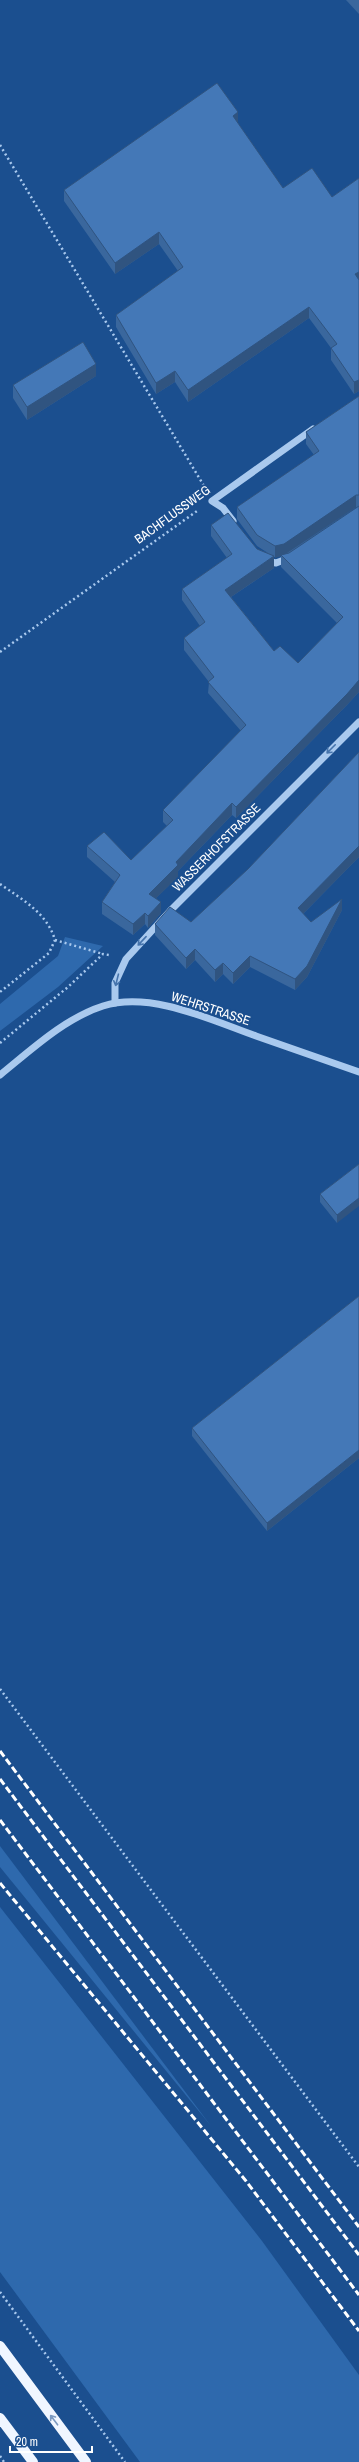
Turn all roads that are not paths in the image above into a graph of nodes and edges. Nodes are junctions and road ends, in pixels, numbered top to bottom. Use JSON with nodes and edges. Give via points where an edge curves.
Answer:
{"nodes":[{"id":1,"x":321,"y":424,"type":"edge"},
{"id":2,"x":237,"y":525,"type":"edge"},
{"id":3,"x":299,"y":552,"type":"edge"},
{"id":4,"x":259,"y":555,"type":"edge"},
{"id":5,"x":359,"y":722,"type":"edge"},
{"id":6,"x":116,"y":1004,"type":"junction"},
{"id":7,"x":1,"y":1072,"type":"edge"},
{"id":8,"x":359,"y":1072,"type":"edge"},
{"id":9,"x":0,"y":2346,"type":"edge"},
{"id":10,"x":0,"y":2418,"type":"edge"},
{"id":11,"x":33,"y":2462,"type":"edge"},
{"id":12,"x":86,"y":2462,"type":"edge"}],
"edges":[{"from":1,"to":2,"type":"street","name":"BACHFLUSSWEG","via":[[212,501],[223,508]]},
{"from":3,"to":4,"type":"street","via":[[276,563],[268,562]]},
{"from":5,"to":6,"type":"street","name":"WASSERHOFSTRASSE","one_way":true,"via":[[170,911],[126,959],[115,983]]},
{"from":6,"to":7,"type":"street","name":"WEHRSTRASSE","via":[[92,1010],[71,1020]]},
{"from":6,"to":8,"type":"street","name":"WEHRSTRASSE","via":[[153,1003],[188,1011]]},
{"from":12,"to":9,"type":"main road","one_way":true},
{"from":10,"to":11,"type":"main road"}]}
